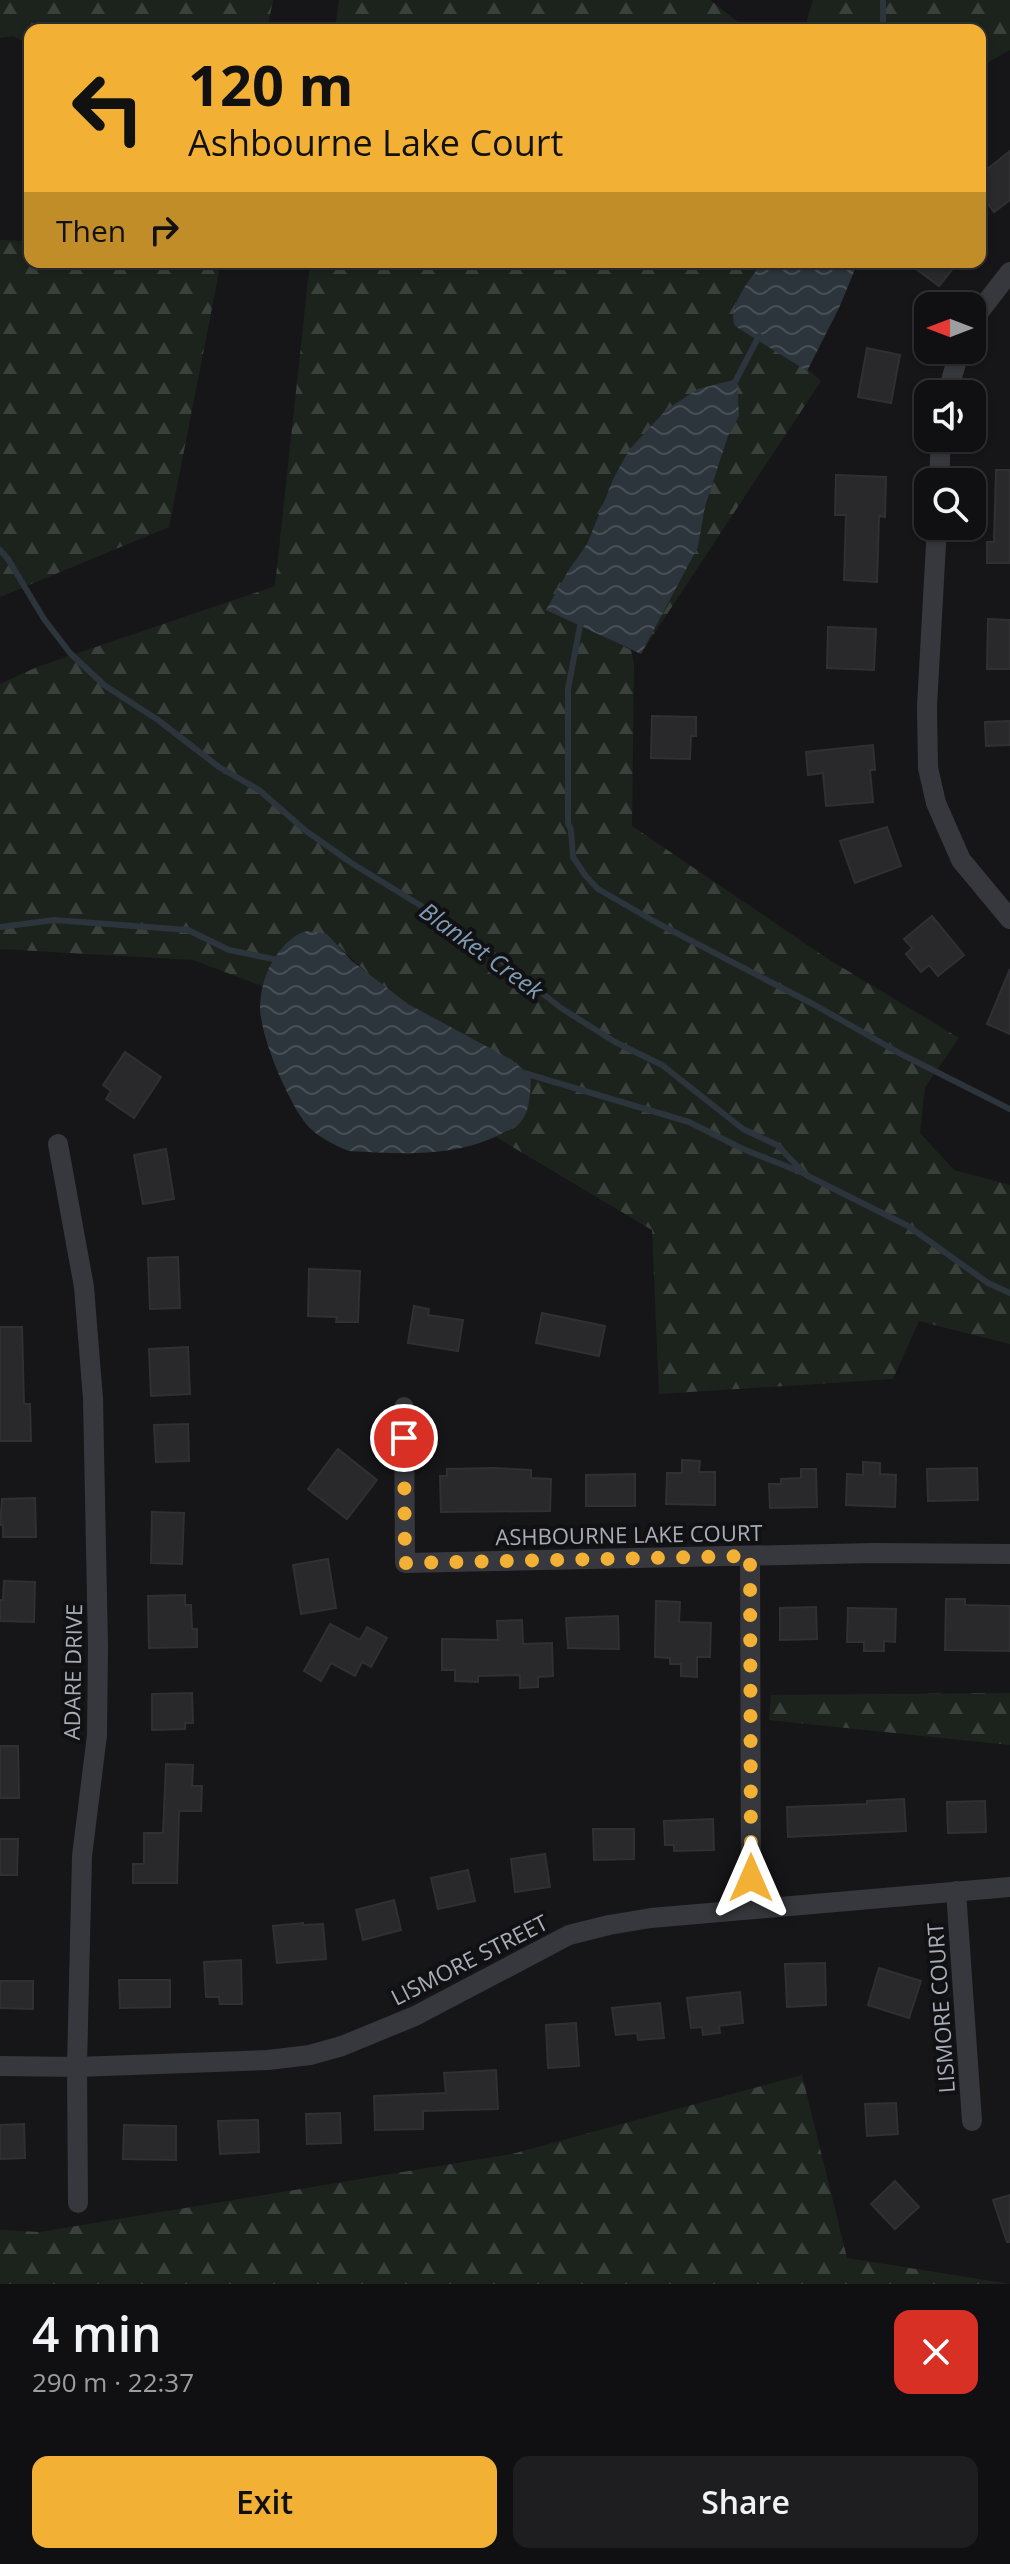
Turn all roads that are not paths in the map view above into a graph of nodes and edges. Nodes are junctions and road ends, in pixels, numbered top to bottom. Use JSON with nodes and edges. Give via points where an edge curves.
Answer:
{"nodes":[{"id":1,"x":1010,"y":272,"type":"edge"},
{"id":2,"x":986,"y":303,"type":"edge"},
{"id":3,"x":936,"y":540,"type":"edge"},
{"id":4,"x":1010,"y":919,"type":"edge"},
{"id":5,"x":58,"y":1144,"type":"dead end"},
{"id":6,"x":404,"y":1407,"type":"dead end"},
{"id":7,"x":1010,"y":1554,"type":"edge"},
{"id":8,"x":750,"y":1556,"type":"junction"},
{"id":9,"x":1010,"y":1887,"type":"edge"},
{"id":10,"x":956,"y":1891,"type":"junction"},
{"id":11,"x":751,"y":1909,"type":"junction"},
{"id":12,"x":0,"y":2066,"type":"edge"},
{"id":13,"x":77,"y":2067,"type":"junction"},
{"id":14,"x":972,"y":2121,"type":"dead end"},
{"id":15,"x":78,"y":2203,"type":"dead end"}],
"edges":[{"from":1,"to":2,"type":"street"},
{"from":3,"to":4,"type":"street","via":[[928,768],[936,803],[961,860]]},
{"from":5,"to":13,"type":"street","name":"ADARE DRIVE","via":[[84,1287],[94,1445],[97,1735],[82,1856]]},
{"from":6,"to":8,"type":"street","name":"ASHBOURNE LAKE COURT","via":[[405,1563]]},
{"from":7,"to":8,"type":"street","name":"ASHBOURNE LAKE COURT"},
{"from":8,"to":11,"type":"street"},
{"from":9,"to":10,"type":"street","name":"LISMORE STREET"},
{"from":10,"to":11,"type":"street","name":"LISMORE STREET"},
{"from":10,"to":14,"type":"street","name":"LISMORE COURT"},
{"from":11,"to":13,"type":"street","name":"LISMORE STREET","via":[[651,1918],[569,1935],[415,2016],[310,2055]]},
{"from":12,"to":13,"type":"street","name":"LISMORE STREET"},
{"from":13,"to":15,"type":"street","name":"ADARE DRIVE"}]}
